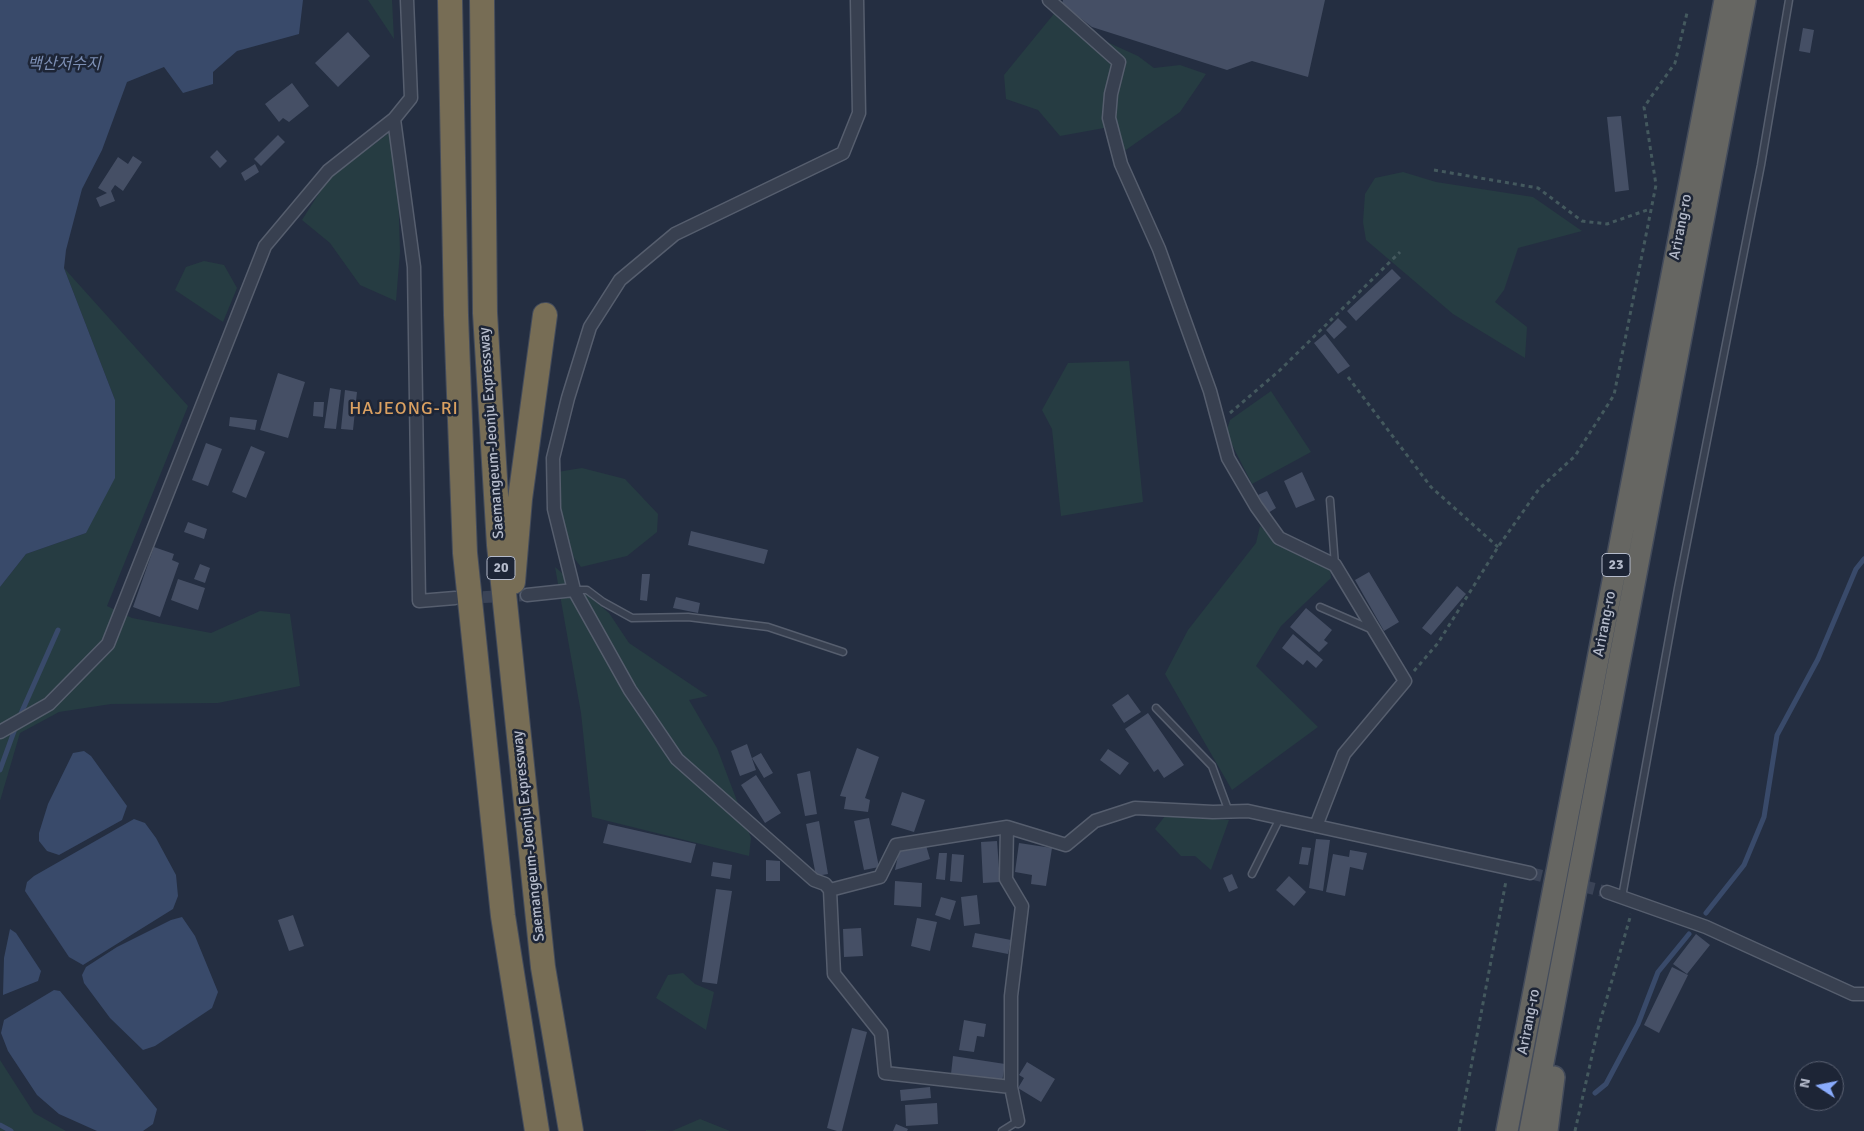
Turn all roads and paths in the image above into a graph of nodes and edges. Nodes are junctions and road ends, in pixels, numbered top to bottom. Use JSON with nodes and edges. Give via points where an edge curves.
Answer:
{"nodes":[{"id":1,"x":407,"y":0,"type":"edge"},
{"id":2,"x":450,"y":0,"type":"edge"},
{"id":3,"x":482,"y":0,"type":"edge"},
{"id":4,"x":857,"y":0,"type":"edge"},
{"id":5,"x":1725,"y":0,"type":"edge"},
{"id":6,"x":1745,"y":0,"type":"edge"},
{"id":7,"x":1789,"y":0,"type":"edge"},
{"id":8,"x":1052,"y":1,"type":"edge"},
{"id":9,"x":1687,"y":12,"type":"dead end"},
{"id":10,"x":394,"y":119,"type":"junction"},
{"id":11,"x":1434,"y":170,"type":"dead end"},
{"id":12,"x":1651,"y":208,"type":"junction"},
{"id":13,"x":1400,"y":252,"type":"dead end"},
{"id":14,"x":545,"y":315,"type":"dead end"},
{"id":15,"x":1348,"y":377,"type":"dead end"},
{"id":16,"x":1218,"y":423,"type":"junction"},
{"id":17,"x":1330,"y":500,"type":"dead end"},
{"id":18,"x":1498,"y":547,"type":"junction"},
{"id":19,"x":1335,"y":565,"type":"junction"},
{"id":20,"x":574,"y":590,"type":"junction"},
{"id":21,"x":527,"y":595,"type":"tunnel mouth"},
{"id":22,"x":455,"y":598,"type":"tunnel mouth"},
{"id":23,"x":1320,"y":607,"type":"dead end"},
{"id":24,"x":1374,"y":630,"type":"junction"},
{"id":25,"x":509,"y":642,"type":"junction"},
{"id":26,"x":843,"y":652,"type":"dead end"},
{"id":27,"x":1406,"y":681,"type":"junction"},
{"id":28,"x":1156,"y":708,"type":"dead end"},
{"id":29,"x":5,"y":729,"type":"edge"},
{"id":30,"x":1230,"y":812,"type":"junction"},
{"id":31,"x":1280,"y":818,"type":"junction"},
{"id":32,"x":1316,"y":826,"type":"junction"},
{"id":33,"x":1006,"y":827,"type":"junction"},
{"id":34,"x":1508,"y":868,"type":"junction"},
{"id":35,"x":1252,"y":874,"type":"dead end"},
{"id":36,"x":1530,"y":874,"type":"tunnel mouth"},
{"id":37,"x":830,"y":890,"type":"junction"},
{"id":38,"x":1607,"y":892,"type":"tunnel mouth"},
{"id":39,"x":1622,"y":897,"type":"junction"},
{"id":40,"x":1634,"y":902,"type":"junction"},
{"id":41,"x":1864,"y":994,"type":"edge"},
{"id":42,"x":1545,"y":1054,"type":"junction"},
{"id":43,"x":1010,"y":1087,"type":"junction"},
{"id":44,"x":1018,"y":1121,"type":"joint"},
{"id":45,"x":537,"y":1131,"type":"edge"},
{"id":46,"x":571,"y":1131,"type":"edge"},
{"id":47,"x":1002,"y":1131,"type":"edge"},
{"id":48,"x":1459,"y":1131,"type":"edge"},
{"id":49,"x":1507,"y":1131,"type":"edge"},
{"id":50,"x":1530,"y":1131,"type":"edge"},
{"id":51,"x":1547,"y":1131,"type":"edge"},
{"id":52,"x":1575,"y":1131,"type":"edge"}],
"edges":[{"from":1,"to":10,"type":"street","via":[[411,98]]},
{"from":2,"to":45,"type":"highway","name":"Saemangeum-Jeonju Expressway","number":"20","via":[[456,315],[465,553],[503,916]]},
{"from":3,"to":25,"type":"highway","name":"Saemangeum-Jeonju Expressway","number":"20","via":[[484,313],[499,545]]},
{"from":4,"to":20,"type":"street","via":[[860,113],[843,153],[675,234],[620,280],[590,327],[553,458],[554,509]]},
{"from":5,"to":49,"type":"highway","name":"Arirang-ro","number":"23"},
{"from":6,"to":42,"type":"highway","name":"Arirang-ro","number":"23"},
{"from":7,"to":39,"type":"lane","via":[[1761,165],[1678,588]]},
{"from":8,"to":16,"type":"street","via":[[1119,62],[1109,118],[1121,164],[1159,249],[1210,391]]},
{"from":9,"to":12,"type":"path","via":[[1675,63],[1644,107],[1656,185]]},
{"from":10,"to":22,"type":"street","via":[[414,267],[419,601]]},
{"from":10,"to":29,"type":"street","via":[[328,171],[265,246],[108,644],[50,704]]},
{"from":11,"to":12,"type":"path","via":[[1538,188],[1582,221],[1607,224]]},
{"from":12,"to":18,"type":"path","via":[[1614,395],[1575,456],[1539,489]]},
{"from":13,"to":16,"type":"path","via":[[1279,370]]},
{"from":14,"to":25,"type":"highway","via":[[520,499]]},
{"from":15,"to":18,"type":"path","via":[[1431,487]]},
{"from":16,"to":19,"type":"street","via":[[1228,458],[1279,538]]},
{"from":17,"to":19,"type":"lane"},
{"from":18,"to":27,"type":"path","via":[[1438,643]]},
{"from":19,"to":24,"type":"street"},
{"from":20,"to":21,"type":"street"},
{"from":20,"to":26,"type":"lane","via":[[587,590],[632,618],[688,617],[768,627]]},
{"from":20,"to":37,"type":"street","via":[[630,690],[677,759],[814,880]]},
{"from":23,"to":24,"type":"lane"},
{"from":24,"to":27,"type":"street"},
{"from":25,"to":46,"type":"highway","name":"Saemangeum-Jeonju Expressway","number":"20","via":[[542,967]]},
{"from":27,"to":32,"type":"street","via":[[1344,754]]},
{"from":28,"to":30,"type":"lane","via":[[1212,766]]},
{"from":30,"to":31,"type":"street","via":[[1248,811]]},
{"from":30,"to":33,"type":"street","via":[[1135,808],[1095,821],[1066,845]]},
{"from":31,"to":32,"type":"street"},
{"from":31,"to":35,"type":"lane"},
{"from":32,"to":34,"type":"street"},
{"from":33,"to":37,"type":"street","via":[[896,845],[880,877]]},
{"from":33,"to":43,"type":"street","via":[[1006,879],[1022,906],[1010,996]]},
{"from":34,"to":36,"type":"street"},
{"from":34,"to":48,"type":"path"},
{"from":37,"to":43,"type":"street","via":[[834,974],[880,1033],[885,1073]]},
{"from":38,"to":39,"type":"street"},
{"from":39,"to":40,"type":"street"},
{"from":40,"to":41,"type":"street","via":[[1706,927],[1853,994]]},
{"from":40,"to":52,"type":"path","via":[[1598,1029]]},
{"from":42,"to":50,"type":"highway","name":"Arirang-ro","number":"23"},
{"from":42,"to":51,"type":"highway","via":[[1554,1075]]},
{"from":43,"to":44,"type":"street"},
{"from":44,"to":47,"type":"lane"}]}
